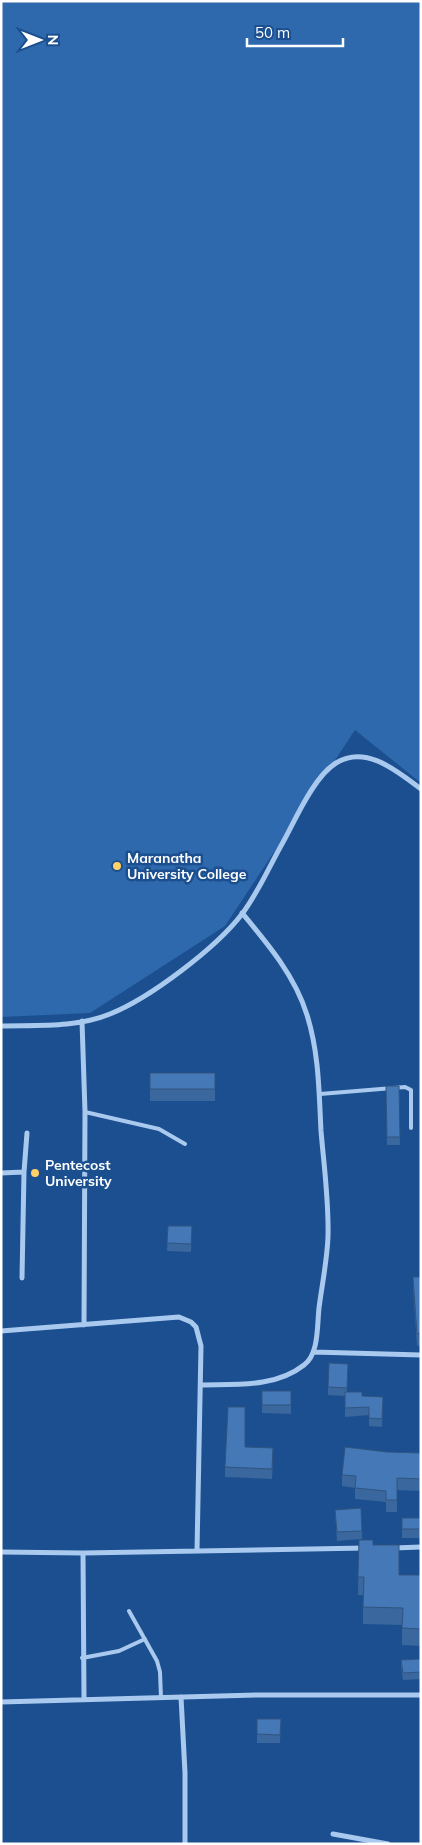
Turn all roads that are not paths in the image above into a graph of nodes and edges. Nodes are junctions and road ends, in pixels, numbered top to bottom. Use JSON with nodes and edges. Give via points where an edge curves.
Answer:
{"nodes":[{"id":1,"x":421,"y":789,"type":"edge"},
{"id":2,"x":242,"y":913,"type":"junction"},
{"id":3,"x":82,"y":1021,"type":"junction"},
{"id":4,"x":1,"y":1026,"type":"edge"},
{"id":5,"x":320,"y":1094,"type":"junction"},
{"id":6,"x":85,"y":1112,"type":"junction"},
{"id":7,"x":411,"y":1128,"type":"dead end"},
{"id":8,"x":27,"y":1133,"type":"dead end"},
{"id":9,"x":185,"y":1144,"type":"dead end"},
{"id":10,"x":24,"y":1172,"type":"junction"},
{"id":11,"x":1,"y":1173,"type":"edge"},
{"id":12,"x":22,"y":1278,"type":"dead end"},
{"id":13,"x":84,"y":1325,"type":"junction"},
{"id":14,"x":1,"y":1330,"type":"edge"},
{"id":15,"x":313,"y":1352,"type":"junction"},
{"id":16,"x":421,"y":1355,"type":"edge"},
{"id":17,"x":201,"y":1384,"type":"junction"},
{"id":18,"x":421,"y":1547,"type":"edge"},
{"id":19,"x":371,"y":1548,"type":"edge"},
{"id":20,"x":391,"y":1548,"type":"edge"},
{"id":21,"x":197,"y":1551,"type":"junction"},
{"id":22,"x":1,"y":1552,"type":"edge"},
{"id":23,"x":82,"y":1553,"type":"junction"},
{"id":24,"x":129,"y":1611,"type":"dead end"},
{"id":25,"x":145,"y":1639,"type":"junction"},
{"id":26,"x":82,"y":1658,"type":"junction"},
{"id":27,"x":421,"y":1695,"type":"edge"},
{"id":28,"x":181,"y":1697,"type":"junction"},
{"id":29,"x":84,"y":1698,"type":"junction"},
{"id":30,"x":161,"y":1698,"type":"junction"},
{"id":31,"x":1,"y":1702,"type":"edge"},
{"id":32,"x":333,"y":1834,"type":"dead end"},
{"id":33,"x":185,"y":1844,"type":"edge"},
{"id":34,"x":388,"y":1844,"type":"edge"}],
"edges":[{"from":1,"to":2,"type":"street","via":[[392,767],[376,760],[351,757],[337,762],[312,791]]},
{"from":2,"to":3,"type":"street","via":[[217,942],[176,974],[136,1001],[110,1014]]},
{"from":2,"to":5,"type":"street","via":[[281,964],[307,1015]]},
{"from":3,"to":4,"type":"street","via":[[64,1025]]},
{"from":3,"to":6,"type":"street"},
{"from":5,"to":7,"type":"lane","via":[[405,1087],[411,1090],[413,1098]]},
{"from":5,"to":15,"type":"street","via":[[328,1236]]},
{"from":6,"to":9,"type":"lane","via":[[159,1129]]},
{"from":6,"to":13,"type":"street"},
{"from":8,"to":10,"type":"street"},
{"from":10,"to":11,"type":"street"},
{"from":10,"to":12,"type":"street"},
{"from":13,"to":14,"type":"street"},
{"from":13,"to":17,"type":"street","via":[[180,1317],[191,1322],[199,1335]]},
{"from":15,"to":16,"type":"street"},
{"from":15,"to":17,"type":"street","via":[[304,1365],[280,1378],[262,1383]]},
{"from":17,"to":21,"type":"street"},
{"from":18,"to":20,"type":"street"},
{"from":19,"to":21,"type":"street"},
{"from":21,"to":23,"type":"street"},
{"from":22,"to":23,"type":"street"},
{"from":23,"to":26,"type":"street"},
{"from":24,"to":25,"type":"lane"},
{"from":25,"to":26,"type":"lane","via":[[119,1651]]},
{"from":25,"to":30,"type":"lane","via":[[158,1666]]},
{"from":26,"to":29,"type":"street"},
{"from":27,"to":28,"type":"street"},
{"from":28,"to":30,"type":"street"},
{"from":28,"to":33,"type":"street"},
{"from":29,"to":30,"type":"street"},
{"from":29,"to":31,"type":"street"},
{"from":32,"to":34,"type":"street"}]}
